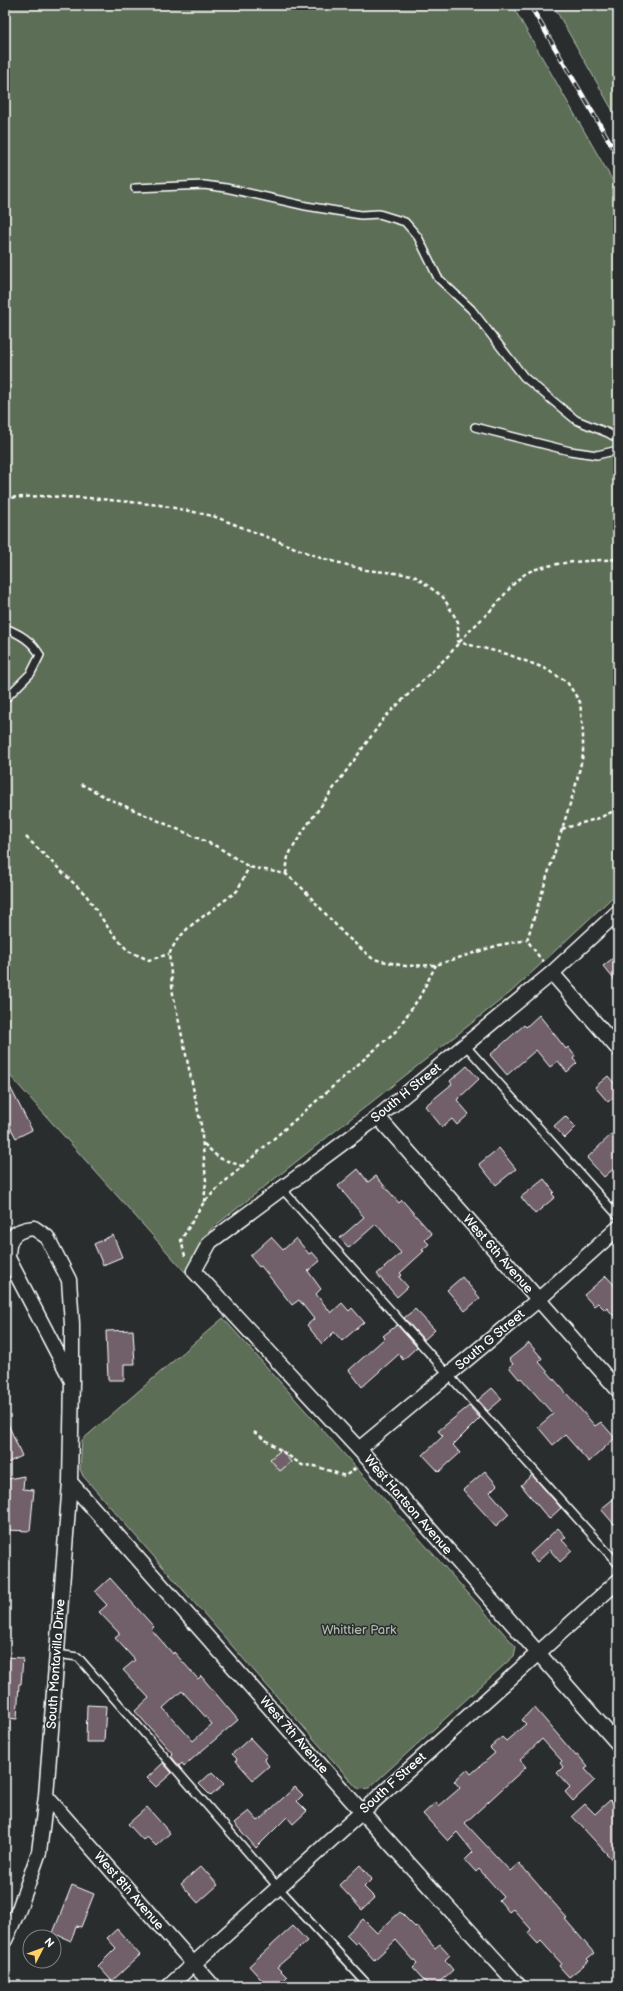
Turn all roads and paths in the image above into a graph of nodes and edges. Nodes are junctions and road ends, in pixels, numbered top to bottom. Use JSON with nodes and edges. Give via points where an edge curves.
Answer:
{"nodes":[{"id":1,"x":135,"y":188,"type":"dead end"},
{"id":2,"x":475,"y":427,"type":"dead end"},
{"id":3,"x":618,"y":439,"type":"edge"},
{"id":4,"x":618,"y":450,"type":"edge"},
{"id":5,"x":5,"y":498,"type":"edge"},
{"id":6,"x":618,"y":559,"type":"edge"},
{"id":7,"x":5,"y":628,"type":"edge"},
{"id":8,"x":458,"y":642,"type":"junction"},
{"id":9,"x":5,"y":699,"type":"edge"},
{"id":10,"x":81,"y":784,"type":"dead end"},
{"id":11,"x":618,"y":809,"type":"edge"},
{"id":12,"x":562,"y":829,"type":"junction"},
{"id":13,"x":26,"y":837,"type":"dead end"},
{"id":14,"x":249,"y":867,"type":"junction"},
{"id":15,"x":286,"y":874,"type":"junction"},
{"id":16,"x":618,"y":912,"type":"edge"},
{"id":17,"x":527,"y":940,"type":"junction"},
{"id":18,"x":169,"y":954,"type":"junction"},
{"id":19,"x":436,"y":965,"type":"junction"},
{"id":20,"x":552,"y":973,"type":"junction"},
{"id":21,"x":465,"y":1045,"type":"junction"},
{"id":22,"x":618,"y":1049,"type":"edge"},
{"id":23,"x":378,"y":1117,"type":"junction"},
{"id":24,"x":204,"y":1144,"type":"junction"},
{"id":25,"x":242,"y":1166,"type":"junction"},
{"id":26,"x":282,"y":1189,"type":"junction"},
{"id":27,"x":204,"y":1202,"type":"junction"},
{"id":28,"x":618,"y":1216,"type":"edge"},
{"id":29,"x":618,"y":1228,"type":"edge"},
{"id":30,"x":194,"y":1271,"type":"junction"},
{"id":31,"x":538,"y":1300,"type":"junction"},
{"id":32,"x":449,"y":1374,"type":"junction"},
{"id":33,"x":72,"y":1381,"type":"junction"},
{"id":34,"x":618,"y":1390,"type":"edge"},
{"id":35,"x":254,"y":1432,"type":"dead end"},
{"id":36,"x":363,"y":1454,"type":"junction"},
{"id":37,"x":70,"y":1482,"type":"junction"},
{"id":38,"x":618,"y":1564,"type":"edge"},
{"id":39,"x":618,"y":1582,"type":"edge"},
{"id":40,"x":537,"y":1653,"type":"junction"},
{"id":41,"x":57,"y":1654,"type":"junction"},
{"id":42,"x":618,"y":1744,"type":"edge"},
{"id":43,"x":46,"y":1796,"type":"junction"},
{"id":44,"x":362,"y":1812,"type":"junction"},
{"id":45,"x":277,"y":1886,"type":"junction"},
{"id":46,"x":5,"y":1940,"type":"edge"},
{"id":47,"x":193,"y":1964,"type":"junction"},
{"id":48,"x":169,"y":1986,"type":"edge"},
{"id":49,"x":212,"y":1986,"type":"edge"},
{"id":50,"x":369,"y":1986,"type":"edge"},
{"id":51,"x":519,"y":1986,"type":"edge"}],
"edges":[{"from":1,"to":3,"type":"lane","via":[[211,186],[306,206],[361,215],[379,214],[405,222],[418,237],[438,278],[471,309],[524,377],[576,420]]},
{"from":2,"to":4,"type":"lane","via":[[570,451],[597,455]]},
{"from":5,"to":8,"type":"path","via":[[89,498],[160,505],[213,516],[322,558],[366,570],[413,575],[443,597],[458,622]]},
{"from":6,"to":8,"type":"path","via":[[535,569],[521,577]]},
{"from":7,"to":9,"type":"lane","via":[[34,645],[40,655],[30,673]]},
{"from":8,"to":12,"type":"path","via":[[506,654],[544,668],[567,682],[580,702],[583,755]]},
{"from":8,"to":15,"type":"path","via":[[450,654],[385,717],[303,831],[288,856]]},
{"from":10,"to":14,"type":"path","via":[[109,800],[218,847]]},
{"from":11,"to":12,"type":"path","via":[[599,818]]},
{"from":12,"to":17,"type":"path"},
{"from":13,"to":18,"type":"path","via":[[86,895],[128,951],[150,960]]},
{"from":14,"to":15,"type":"path"},
{"from":14,"to":18,"type":"path","via":[[237,891],[189,927]]},
{"from":15,"to":19,"type":"path","via":[[344,934],[373,959],[405,966]]},
{"from":16,"to":20,"type":"street","name":"South H Street"},
{"from":17,"to":19,"type":"path","via":[[499,944]]},
{"from":17,"to":20,"type":"path"},
{"from":18,"to":24,"type":"path","via":[[173,994],[185,1042]]},
{"from":19,"to":25,"type":"path","via":[[419,998],[396,1030]]},
{"from":20,"to":21,"type":"street","name":"South H Street"},
{"from":20,"to":22,"type":"street"},
{"from":21,"to":23,"type":"street","name":"South H Street"},
{"from":21,"to":28,"type":"lane"},
{"from":23,"to":26,"type":"street","name":"South H Street"},
{"from":23,"to":31,"type":"street","name":"West 6th Avenue"},
{"from":24,"to":25,"type":"path","via":[[219,1158]]},
{"from":24,"to":27,"type":"path"},
{"from":25,"to":27,"type":"path"},
{"from":26,"to":30,"type":"street","name":"South H Street","via":[[210,1242]]},
{"from":26,"to":32,"type":"lane"},
{"from":27,"to":30,"type":"path","via":[[181,1240],[185,1261]]},
{"from":29,"to":31,"type":"street","name":"South G Street"},
{"from":30,"to":36,"type":"street","name":"West Hartson Avenue"},
{"from":31,"to":32,"type":"street","name":"South G Street"},
{"from":31,"to":34,"type":"street","name":"West 6th Avenue"},
{"from":32,"to":36,"type":"street","name":"South G Street"},
{"from":32,"to":38,"type":"lane"},
{"from":33,"to":33,"type":"street","name":"South Montavilla Drive","via":[[8,1258],[8,1244],[14,1235],[24,1229],[34,1228],[47,1237],[69,1280]]},
{"from":33,"to":37,"type":"street","name":"South Montavilla Drive"},
{"from":35,"to":36,"type":"path","via":[[302,1465],[319,1466],[338,1475],[348,1475]]},
{"from":36,"to":40,"type":"street","name":"West Hartson Avenue"},
{"from":37,"to":41,"type":"street","name":"South Montavilla Drive"},
{"from":37,"to":44,"type":"street","name":"West 7th Avenue"},
{"from":39,"to":40,"type":"street","name":"South F Street"},
{"from":40,"to":42,"type":"street","name":"West Hartson Avenue"},
{"from":40,"to":44,"type":"street","name":"South F Street"},
{"from":41,"to":43,"type":"street","name":"South Montavilla Drive"},
{"from":41,"to":45,"type":"lane","via":[[78,1657]]},
{"from":43,"to":46,"type":"street","name":"South Montavilla Drive","via":[[39,1852]]},
{"from":43,"to":47,"type":"street","name":"West 8th Avenue"},
{"from":44,"to":45,"type":"street","name":"South F Street"},
{"from":44,"to":51,"type":"street","name":"West 7th Avenue"},
{"from":45,"to":47,"type":"street","name":"South F Street"},
{"from":45,"to":50,"type":"lane"},
{"from":47,"to":48,"type":"street","name":"South F Street"},
{"from":47,"to":49,"type":"street","name":"West 8th Avenue"}]}
